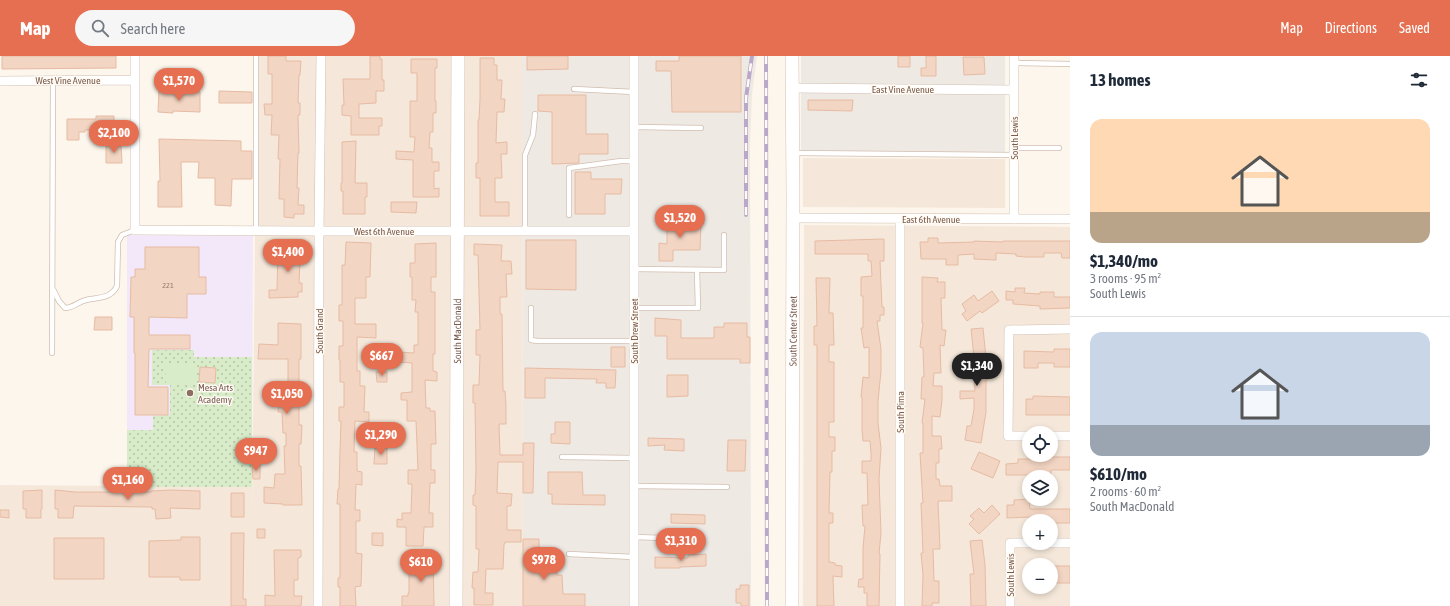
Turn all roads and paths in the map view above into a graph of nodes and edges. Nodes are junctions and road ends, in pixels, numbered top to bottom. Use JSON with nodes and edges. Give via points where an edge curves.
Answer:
{"nodes":[{"id":1,"x":135,"y":56,"type":"edge"},
{"id":2,"x":256,"y":56,"type":"edge"},
{"id":3,"x":321,"y":56,"type":"edge"},
{"id":4,"x":458,"y":56,"type":"edge"},
{"id":5,"x":634,"y":56,"type":"edge"},
{"id":6,"x":792,"y":56,"type":"edge"},
{"id":7,"x":1014,"y":59,"type":"edge"},
{"id":8,"x":1070,"y":64,"type":"edge"},
{"id":9,"x":53,"y":80,"type":"junction"},
{"id":10,"x":135,"y":80,"type":"junction"},
{"id":11,"x":0,"y":81,"type":"edge"},
{"id":12,"x":792,"y":88,"type":"junction"},
{"id":13,"x":574,"y":89,"type":"dead end"},
{"id":14,"x":1014,"y":90,"type":"junction"},
{"id":15,"x":634,"y":92,"type":"junction"},
{"id":16,"x":535,"y":114,"type":"dead end"},
{"id":17,"x":634,"y":127,"type":"junction"},
{"id":18,"x":701,"y":128,"type":"dead end"},
{"id":19,"x":1059,"y":148,"type":"dead end"},
{"id":20,"x":1014,"y":151,"type":"junction"},
{"id":21,"x":793,"y":153,"type":"junction"},
{"id":22,"x":633,"y":161,"type":"junction"},
{"id":23,"x":569,"y":215,"type":"dead end"},
{"id":24,"x":793,"y":218,"type":"junction"},
{"id":25,"x":900,"y":219,"type":"junction"},
{"id":26,"x":1014,"y":219,"type":"junction"},
{"id":27,"x":1070,"y":219,"type":"edge"},
{"id":28,"x":135,"y":230,"type":"junction"},
{"id":29,"x":256,"y":230,"type":"junction"},
{"id":30,"x":319,"y":231,"type":"junction"},
{"id":31,"x":458,"y":231,"type":"junction"},
{"id":32,"x":525,"y":231,"type":"junction"},
{"id":33,"x":633,"y":231,"type":"junction"},
{"id":34,"x":724,"y":235,"type":"dead end"},
{"id":35,"x":634,"y":269,"type":"junction"},
{"id":36,"x":697,"y":270,"type":"junction"},
{"id":37,"x":52,"y":288,"type":"junction"},
{"id":38,"x":531,"y":308,"type":"dead end"},
{"id":39,"x":634,"y":308,"type":"junction"},
{"id":40,"x":1070,"y":329,"type":"edge"},
{"id":41,"x":634,"y":341,"type":"junction"},
{"id":42,"x":52,"y":353,"type":"dead end"},
{"id":43,"x":1022,"y":436,"type":"edge"},
{"id":44,"x":1058,"y":436,"type":"edge"},
{"id":45,"x":1070,"y":436,"type":"edge"},
{"id":46,"x":562,"y":457,"type":"dead end"},
{"id":47,"x":634,"y":458,"type":"junction"},
{"id":48,"x":634,"y":486,"type":"junction"},
{"id":49,"x":726,"y":487,"type":"dead end"},
{"id":50,"x":634,"y":537,"type":"junction"},
{"id":51,"x":694,"y":538,"type":"dead end"},
{"id":52,"x":1070,"y":543,"type":"edge"},
{"id":53,"x":569,"y":554,"type":"dead end"},
{"id":54,"x":634,"y":557,"type":"junction"},
{"id":55,"x":318,"y":606,"type":"edge"},
{"id":56,"x":456,"y":606,"type":"edge"},
{"id":57,"x":634,"y":606,"type":"edge"},
{"id":58,"x":792,"y":606,"type":"edge"},
{"id":59,"x":900,"y":606,"type":"edge"},
{"id":60,"x":1010,"y":606,"type":"edge"}],
"edges":[{"from":1,"to":10,"type":"street"},
{"from":2,"to":29,"type":"lane"},
{"from":3,"to":30,"type":"street","name":"South Grand"},
{"from":4,"to":31,"type":"street","name":"South MacDonald"},
{"from":5,"to":15,"type":"street","name":"South Drew Street"},
{"from":6,"to":12,"type":"street","name":"South Center Street"},
{"from":7,"to":8,"type":"lane"},
{"from":7,"to":14,"type":"street","name":"South Lewis"},
{"from":9,"to":10,"type":"street","name":"West Vine Avenue"},
{"from":9,"to":11,"type":"street","name":"West Vine Avenue"},
{"from":9,"to":37,"type":"lane"},
{"from":10,"to":28,"type":"street"},
{"from":12,"to":14,"type":"street","name":"East Vine Avenue"},
{"from":12,"to":21,"type":"street","name":"South Center Street"},
{"from":13,"to":15,"type":"lane"},
{"from":14,"to":20,"type":"street","name":"South Lewis"},
{"from":15,"to":17,"type":"street","name":"South Drew Street"},
{"from":16,"to":32,"type":"lane","via":[[533,135],[525,155]]},
{"from":17,"to":18,"type":"lane"},
{"from":17,"to":22,"type":"street","name":"South Drew Street"},
{"from":19,"to":20,"type":"lane"},
{"from":20,"to":21,"type":"lane"},
{"from":20,"to":26,"type":"street","name":"South Lewis"},
{"from":21,"to":24,"type":"street","name":"South Center Street"},
{"from":22,"to":23,"type":"lane","via":[[569,168]]},
{"from":22,"to":33,"type":"street","name":"South Drew Street"},
{"from":24,"to":25,"type":"street","name":"East 6th Avenue"},
{"from":24,"to":58,"type":"street","name":"South Center Street"},
{"from":25,"to":26,"type":"street","name":"East 6th Avenue"},
{"from":25,"to":59,"type":"street","name":"South Pima"},
{"from":26,"to":27,"type":"street","name":"East 6th Avenue"},
{"from":28,"to":29,"type":"street","name":"West 6th Avenue"},
{"from":28,"to":37,"type":"lane","via":[[122,235],[118,242],[117,286],[114,292],[65,308]]},
{"from":29,"to":30,"type":"street","name":"West 6th Avenue"},
{"from":30,"to":31,"type":"street","name":"West 6th Avenue"},
{"from":30,"to":55,"type":"street","name":"South Grand"},
{"from":31,"to":32,"type":"street","name":"West 6th Avenue"},
{"from":31,"to":56,"type":"street","name":"South MacDonald"},
{"from":32,"to":33,"type":"street","name":"West 6th Avenue"},
{"from":33,"to":35,"type":"street","name":"South Drew Street"},
{"from":34,"to":36,"type":"lane","via":[[724,270]]},
{"from":35,"to":36,"type":"lane"},
{"from":35,"to":39,"type":"street","name":"South Drew Street"},
{"from":36,"to":39,"type":"lane","via":[[698,308]]},
{"from":37,"to":42,"type":"lane"},
{"from":38,"to":41,"type":"lane","via":[[531,340]]},
{"from":39,"to":41,"type":"street","name":"South Drew Street"},
{"from":40,"to":43,"type":"street","via":[[1008,330],[1008,436]]},
{"from":41,"to":47,"type":"street","name":"South Drew Street"},
{"from":44,"to":45,"type":"street"},
{"from":46,"to":47,"type":"lane"},
{"from":47,"to":48,"type":"street","name":"South Drew Street"},
{"from":48,"to":49,"type":"lane"},
{"from":48,"to":50,"type":"street","name":"South Drew Street"},
{"from":50,"to":51,"type":"lane"},
{"from":50,"to":54,"type":"street","name":"South Drew Street"},
{"from":52,"to":60,"type":"street","name":"South Lewis","via":[[1010,543]]},
{"from":53,"to":54,"type":"lane"},
{"from":54,"to":57,"type":"street","name":"South Drew Street"}]}
